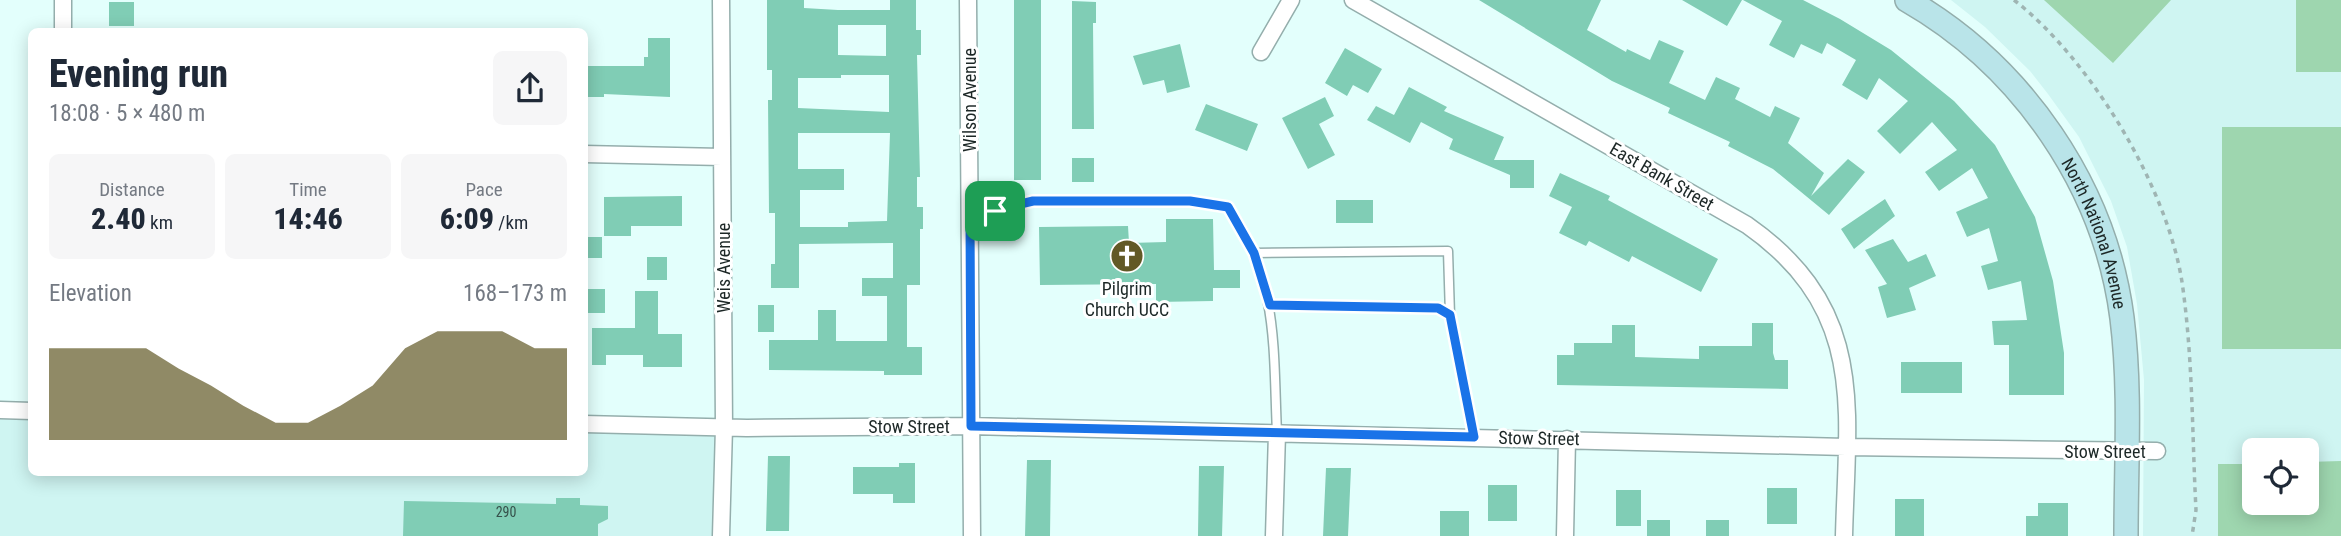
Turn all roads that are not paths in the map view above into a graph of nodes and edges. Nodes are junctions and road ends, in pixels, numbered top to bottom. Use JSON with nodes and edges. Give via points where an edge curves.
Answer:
{"nodes":[{"id":1,"x":63,"y":0,"type":"edge"},
{"id":2,"x":721,"y":0,"type":"edge"},
{"id":3,"x":968,"y":0,"type":"edge"},
{"id":4,"x":1291,"y":0,"type":"edge"},
{"id":5,"x":1353,"y":0,"type":"edge"},
{"id":6,"x":1907,"y":0,"type":"edge"},
{"id":7,"x":63,"y":28,"type":"edge"},
{"id":8,"x":1261,"y":52,"type":"dead end"},
{"id":9,"x":588,"y":154,"type":"edge"},
{"id":10,"x":722,"y":157,"type":"junction"},
{"id":11,"x":970,"y":216,"type":"junction"},
{"id":12,"x":1254,"y":253,"type":"junction"},
{"id":13,"x":1270,"y":305,"type":"junction"},
{"id":14,"x":1450,"y":315,"type":"junction"},
{"id":15,"x":0,"y":410,"type":"edge"},
{"id":16,"x":28,"y":411,"type":"edge"},
{"id":17,"x":588,"y":424,"type":"edge"},
{"id":18,"x":971,"y":426,"type":"junction"},
{"id":19,"x":724,"y":427,"type":"junction"},
{"id":20,"x":1277,"y":433,"type":"junction"},
{"id":21,"x":1474,"y":437,"type":"junction"},
{"id":22,"x":1567,"y":439,"type":"junction"},
{"id":23,"x":1846,"y":447,"type":"junction"},
{"id":24,"x":2126,"y":451,"type":"junction"},
{"id":25,"x":2157,"y":451,"type":"dead end"},
{"id":26,"x":722,"y":536,"type":"edge"},
{"id":27,"x":972,"y":536,"type":"edge"},
{"id":28,"x":1274,"y":536,"type":"edge"},
{"id":29,"x":1565,"y":536,"type":"edge"},
{"id":30,"x":1844,"y":536,"type":"edge"},
{"id":31,"x":2126,"y":536,"type":"edge"}],
"edges":[{"from":1,"to":7,"type":"street"},
{"from":2,"to":10,"type":"street","name":"Weis Avenue"},
{"from":3,"to":11,"type":"street","name":"Wilson Avenue"},
{"from":4,"to":8,"type":"street"},
{"from":5,"to":23,"type":"street","name":"East Bank Street","via":[[1747,225],[1772,244],[1813,290],[1837,339],[1848,392]]},
{"from":6,"to":24,"type":"street","name":"North National Avenue","via":[[1968,41],[2017,89],[2050,132],[2081,185],[2104,242],[2121,309]]},
{"from":9,"to":10,"type":"street"},
{"from":10,"to":19,"type":"street","name":"Weis Avenue"},
{"from":11,"to":12,"type":"lane","via":[[1033,201],[1190,201],[1228,207]]},
{"from":11,"to":18,"type":"street","name":"Wilson Avenue"},
{"from":12,"to":13,"type":"lane"},
{"from":12,"to":14,"type":"lane","via":[[1448,251]]},
{"from":13,"to":14,"type":"lane","via":[[1438,308]]},
{"from":13,"to":20,"type":"lane"},
{"from":14,"to":21,"type":"lane"},
{"from":15,"to":16,"type":"street"},
{"from":17,"to":19,"type":"street","name":"Stow Street"},
{"from":18,"to":19,"type":"street","name":"Stow Street"},
{"from":18,"to":20,"type":"street","name":"Stow Street"},
{"from":18,"to":27,"type":"street","name":"Wilson Avenue"},
{"from":19,"to":26,"type":"street","name":"Weis Avenue"},
{"from":20,"to":21,"type":"street","name":"Stow Street"},
{"from":20,"to":28,"type":"street"},
{"from":21,"to":22,"type":"street","name":"Stow Street"},
{"from":22,"to":23,"type":"street","name":"Stow Street"},
{"from":22,"to":29,"type":"street"},
{"from":23,"to":24,"type":"street","name":"Stow Street"},
{"from":23,"to":30,"type":"street","name":"East Bank Street"},
{"from":24,"to":25,"type":"street","name":"Stow Street"},
{"from":24,"to":31,"type":"street","name":"North National Avenue"}]}
